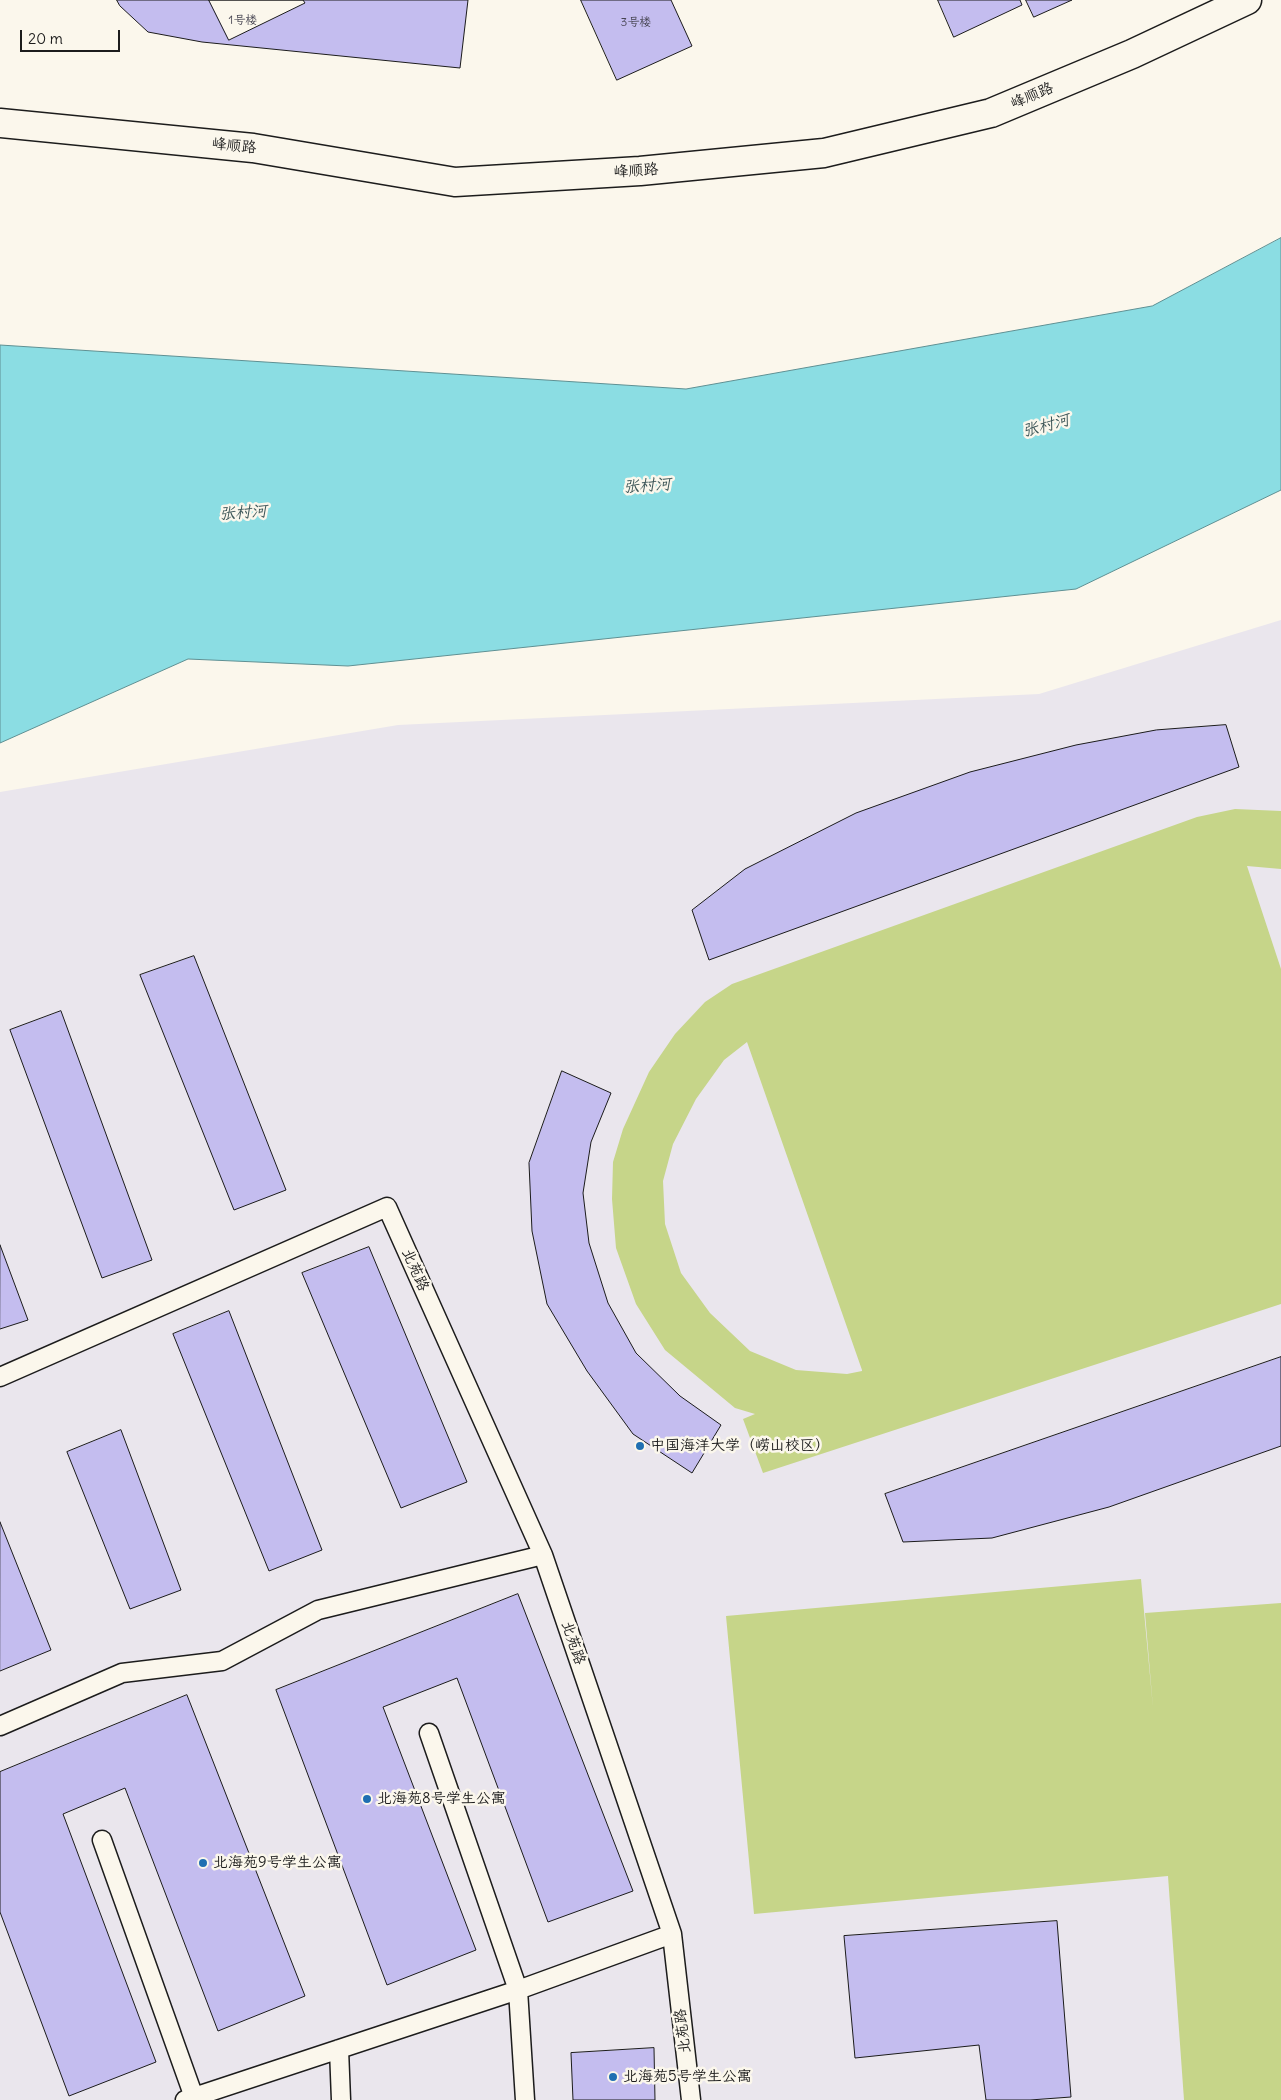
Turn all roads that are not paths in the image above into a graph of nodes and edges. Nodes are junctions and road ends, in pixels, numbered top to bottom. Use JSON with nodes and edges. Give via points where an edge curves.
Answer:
{"nodes":[{"id":1,"x":1247,"y":0,"type":"edge"},
{"id":2,"x":0,"y":123,"type":"edge"},
{"id":3,"x":0,"y":1377,"type":"edge"},
{"id":4,"x":543,"y":1554,"type":"junction"},
{"id":5,"x":0,"y":1726,"type":"edge"},
{"id":6,"x":429,"y":1734,"type":"dead end"},
{"id":7,"x":102,"y":1840,"type":"dead end"},
{"id":8,"x":672,"y":1934,"type":"junction"},
{"id":9,"x":518,"y":1990,"type":"junction"},
{"id":10,"x":339,"y":2049,"type":"junction"},
{"id":11,"x":192,"y":2099,"type":"edge"},
{"id":12,"x":341,"y":2100,"type":"edge"},
{"id":13,"x":524,"y":2100,"type":"edge"},
{"id":14,"x":691,"y":2100,"type":"edge"}],
"edges":[{"from":1,"to":2,"type":"street","name":"峰顺路","via":[[1132,54],[991,113],[824,153],[640,171],[455,182],[253,148]]},
{"from":3,"to":4,"type":"lane","name":"北苑路","via":[[386,1207]]},
{"from":4,"to":5,"type":"lane","via":[[318,1610],[222,1661],[122,1674]]},
{"from":4,"to":8,"type":"lane","name":"北苑路"},
{"from":6,"to":9,"type":"lane"},
{"from":7,"to":11,"type":"lane"},
{"from":8,"to":9,"type":"lane"},
{"from":8,"to":14,"type":"lane","name":"北苑路"},
{"from":9,"to":10,"type":"lane"},
{"from":9,"to":13,"type":"lane"},
{"from":10,"to":11,"type":"lane"},
{"from":10,"to":12,"type":"lane"}]}
